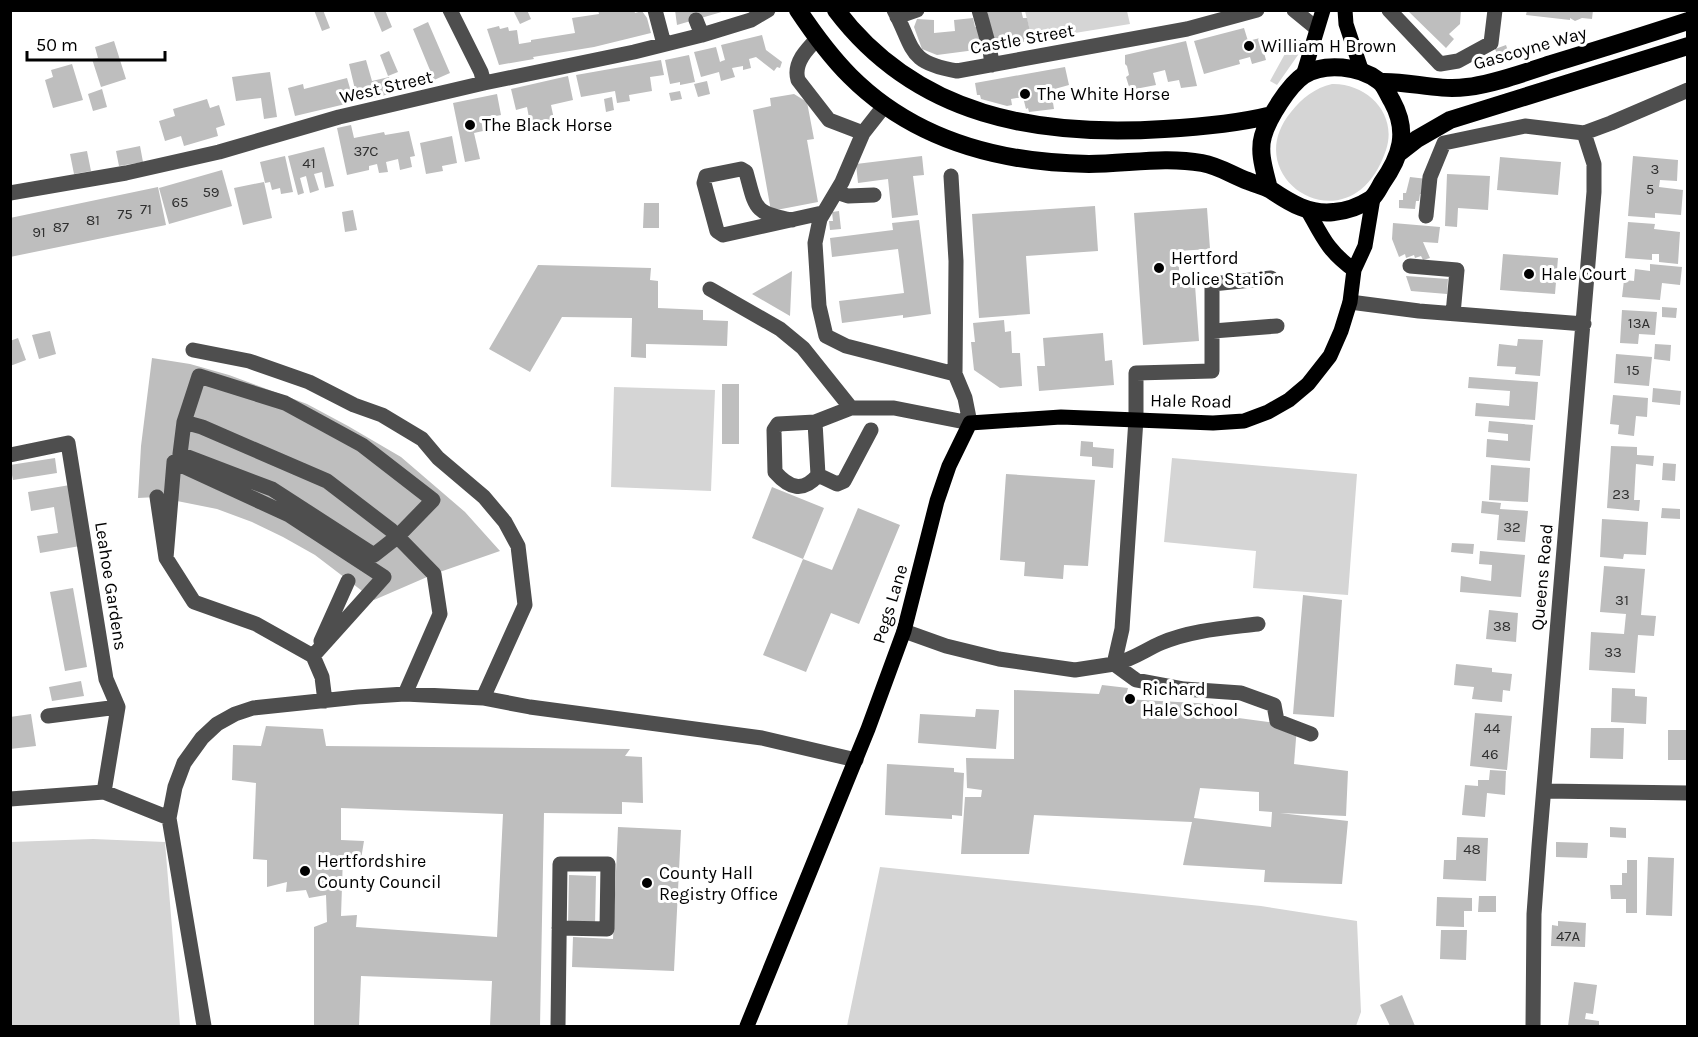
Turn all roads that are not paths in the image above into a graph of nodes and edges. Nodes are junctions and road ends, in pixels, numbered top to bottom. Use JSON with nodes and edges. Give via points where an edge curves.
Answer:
{"nodes":[{"id":1,"x":450,"y":10,"type":"edge"},
{"id":2,"x":655,"y":10,"type":"edge"},
{"id":3,"x":768,"y":10,"type":"edge"},
{"id":4,"x":798,"y":10,"type":"edge"},
{"id":5,"x":836,"y":10,"type":"edge"},
{"id":6,"x":917,"y":10,"type":"edge"},
{"id":7,"x":979,"y":10,"type":"edge"},
{"id":8,"x":1257,"y":10,"type":"edge"},
{"id":9,"x":1294,"y":10,"type":"edge"},
{"id":10,"x":1323,"y":10,"type":"edge"},
{"id":11,"x":1345,"y":10,"type":"edge"},
{"id":12,"x":1389,"y":10,"type":"edge"},
{"id":13,"x":1495,"y":10,"type":"edge"},
{"id":14,"x":1240,"y":12,"type":"edge"},
{"id":15,"x":896,"y":14,"type":"edge"},
{"id":16,"x":1688,"y":21,"type":"edge"},
{"id":17,"x":1316,"y":28,"type":"junction"},
{"id":18,"x":818,"y":38,"type":"junction"},
{"id":19,"x":664,"y":44,"type":"junction"},
{"id":20,"x":1688,"y":46,"type":"edge"},
{"id":21,"x":992,"y":65,"type":"junction"},
{"id":22,"x":1362,"y":72,"type":"junction"},
{"id":23,"x":1303,"y":76,"type":"junction"},
{"id":24,"x":1381,"y":82,"type":"junction"},
{"id":25,"x":484,"y":83,"type":"junction"},
{"id":26,"x":1685,"y":91,"type":"edge"},
{"id":27,"x":885,"y":105,"type":"junction"},
{"id":28,"x":1272,"y":115,"type":"junction"},
{"id":29,"x":1584,"y":133,"type":"junction"},
{"id":30,"x":863,"y":134,"type":"junction"},
{"id":31,"x":1400,"y":153,"type":"junction"},
{"id":32,"x":951,"y":176,"type":"dead end"},
{"id":33,"x":1269,"y":189,"type":"junction"},
{"id":34,"x":836,"y":192,"type":"junction"},
{"id":35,"x":10,"y":193,"type":"edge"},
{"id":36,"x":874,"y":195,"type":"dead end"},
{"id":37,"x":1373,"y":198,"type":"junction"},
{"id":38,"x":1308,"y":211,"type":"junction"},
{"id":39,"x":822,"y":213,"type":"junction"},
{"id":40,"x":1426,"y":216,"type":"dead end"},
{"id":41,"x":792,"y":220,"type":"junction"},
{"id":42,"x":1410,"y":266,"type":"dead end"},
{"id":43,"x":1354,"y":270,"type":"junction"},
{"id":44,"x":1271,"y":278,"type":"dead end"},
{"id":45,"x":710,"y":289,"type":"dead end"},
{"id":46,"x":1350,"y":302,"type":"junction"},
{"id":47,"x":1453,"y":314,"type":"junction"},
{"id":48,"x":1584,"y":324,"type":"junction"},
{"id":49,"x":1277,"y":326,"type":"dead end"},
{"id":50,"x":1213,"y":331,"type":"junction"},
{"id":51,"x":193,"y":350,"type":"dead end"},
{"id":52,"x":955,"y":374,"type":"junction"},
{"id":53,"x":851,"y":408,"type":"junction"},
{"id":54,"x":1136,"y":419,"type":"junction"},
{"id":55,"x":184,"y":422,"type":"junction"},
{"id":56,"x":815,"y":422,"type":"junction"},
{"id":57,"x":970,"y":423,"type":"junction"},
{"id":58,"x":871,"y":430,"type":"dead end"},
{"id":59,"x":10,"y":455,"type":"edge"},
{"id":60,"x":818,"y":475,"type":"junction"},
{"id":61,"x":157,"y":497,"type":"dead end"},
{"id":62,"x":397,"y":537,"type":"junction"},
{"id":63,"x":166,"y":558,"type":"junction"},
{"id":64,"x":348,"y":581,"type":"dead end"},
{"id":65,"x":1258,"y":624,"type":"dead end"},
{"id":66,"x":904,"y":631,"type":"junction"},
{"id":67,"x":314,"y":656,"type":"junction"},
{"id":68,"x":1114,"y":664,"type":"junction"},
{"id":69,"x":405,"y":694,"type":"junction"},
{"id":70,"x":483,"y":698,"type":"junction"},
{"id":71,"x":325,"y":701,"type":"junction"},
{"id":72,"x":118,"y":707,"type":"junction"},
{"id":73,"x":48,"y":716,"type":"dead end"},
{"id":74,"x":1311,"y":734,"type":"dead end"},
{"id":75,"x":856,"y":760,"type":"junction"},
{"id":76,"x":1544,"y":791,"type":"junction"},
{"id":77,"x":104,"y":792,"type":"junction"},
{"id":78,"x":1688,"y":793,"type":"edge"},
{"id":79,"x":10,"y":799,"type":"edge"},
{"id":80,"x":169,"y":818,"type":"junction"},
{"id":81,"x":559,"y":928,"type":"junction"},
{"id":82,"x":204,"y":1026,"type":"edge"},
{"id":83,"x":558,"y":1026,"type":"edge"},
{"id":84,"x":747,"y":1026,"type":"edge"},
{"id":85,"x":1533,"y":1026,"type":"edge"}],
"edges":[{"from":1,"to":25,"type":"street"},
{"from":2,"to":19,"type":"street"},
{"from":3,"to":19,"type":"street","name":"West Street","via":[[751,20],[699,28]]},
{"from":4,"to":18,"type":"highway"},
{"from":5,"to":28,"type":"highway","via":[[894,68],[960,106],[993,117],[1035,126],[1117,132],[1246,122]]},
{"from":6,"to":15,"type":"street"},
{"from":7,"to":21,"type":"street"},
{"from":8,"to":14,"type":"street","name":"Castle Street"},
{"from":9,"to":17,"type":"street"},
{"from":10,"to":17,"type":"main road"},
{"from":11,"to":22,"type":"main road"},
{"from":12,"to":13,"type":"street","via":[[1440,64],[1458,61],[1491,44]]},
{"from":14,"to":21,"type":"street","name":"Castle Street","via":[[1186,29]]},
{"from":15,"to":21,"type":"street","name":"Castle Street","via":[[920,59],[957,70]]},
{"from":16,"to":24,"type":"highway","name":"Gascoyne Way","via":[[1469,87],[1426,88],[1402,81]]},
{"from":17,"to":23,"type":"main road"},
{"from":18,"to":27,"type":"highway","via":[[850,75]]},
{"from":18,"to":30,"type":"street","via":[[798,65],[798,80],[829,120]]},
{"from":19,"to":25,"type":"street","name":"West Street"},
{"from":20,"to":31,"type":"highway","via":[[1450,120]]},
{"from":22,"to":23,"type":"highway","via":[[1342,67]]},
{"from":22,"to":24,"type":"highway"},
{"from":23,"to":28,"type":"highway"},
{"from":24,"to":31,"type":"highway","via":[[1398,112]]},
{"from":25,"to":35,"type":"street","name":"West Street","via":[[339,117],[219,152]]},
{"from":26,"to":29,"type":"street"},
{"from":27,"to":30,"type":"street"},
{"from":27,"to":33,"type":"highway","via":[[961,145],[1002,156],[1044,163],[1179,160],[1214,167]]},
{"from":28,"to":33,"type":"highway","via":[[1262,138]]},
{"from":29,"to":40,"type":"street","via":[[1525,126],[1444,143],[1430,177]]},
{"from":29,"to":48,"type":"street","name":"Queens Road","via":[[1594,164]]},
{"from":30,"to":34,"type":"street"},
{"from":31,"to":37,"type":"highway"},
{"from":32,"to":52,"type":"street","via":[[956,261]]},
{"from":33,"to":38,"type":"highway"},
{"from":34,"to":36,"type":"street"},
{"from":34,"to":39,"type":"street"},
{"from":37,"to":38,"type":"highway","via":[[1332,213]]},
{"from":37,"to":43,"type":"main road","name":"Hale Road","via":[[1365,246]]},
{"from":38,"to":43,"type":"main road","via":[[1327,246]]},
{"from":39,"to":41,"type":"street"},
{"from":39,"to":52,"type":"street","via":[[815,243],[819,306],[826,336],[846,346]]},
{"from":41,"to":41,"type":"street","via":[[723,235],[717,231],[704,183],[706,176],[741,169],[746,172],[760,211]]},
{"from":42,"to":47,"type":"street","via":[[1457,270]]},
{"from":43,"to":46,"type":"main road","name":"Hale Road"},
{"from":44,"to":50,"type":"street","via":[[1212,284]]},
{"from":45,"to":53,"type":"street","via":[[803,348]]},
{"from":46,"to":47,"type":"street"},
{"from":46,"to":54,"type":"main road","name":"Hale Road","via":[[1329,356],[1308,384],[1268,412],[1244,421],[1214,423]]},
{"from":47,"to":48,"type":"street"},
{"from":48,"to":76,"type":"street","name":"Queens Road"},
{"from":49,"to":50,"type":"street"},
{"from":50,"to":54,"type":"street","via":[[1212,371],[1136,373]]},
{"from":51,"to":70,"type":"street","via":[[249,361],[309,382],[382,415],[422,439],[505,522],[518,546],[525,605]]},
{"from":52,"to":57,"type":"street"},
{"from":53,"to":56,"type":"street"},
{"from":53,"to":57,"type":"street","via":[[894,408]]},
{"from":54,"to":57,"type":"main road","name":"Hale Road","via":[[1062,417]]},
{"from":54,"to":68,"type":"street","via":[[1122,629]]},
{"from":55,"to":62,"type":"street","via":[[327,481]]},
{"from":55,"to":62,"type":"street","via":[[180,454],[272,489],[374,555]]},
{"from":55,"to":62,"type":"street","via":[[199,376],[285,403],[362,445],[433,500]]},
{"from":56,"to":60,"type":"street"},
{"from":56,"to":60,"type":"street","via":[[778,424],[774,430],[775,472],[796,487],[810,484]]},
{"from":57,"to":66,"type":"main road","name":"Pegs Lane","via":[[937,501]]},
{"from":58,"to":60,"type":"street","via":[[844,481],[837,484]]},
{"from":59,"to":72,"type":"street","name":"Leahoe Gardens","via":[[68,443],[106,679]]},
{"from":61,"to":63,"type":"street"},
{"from":62,"to":69,"type":"street","via":[[434,574],[440,614]]},
{"from":63,"to":67,"type":"street","via":[[194,602],[256,624]]},
{"from":63,"to":67,"type":"street","via":[[174,462],[289,514],[384,577]]},
{"from":64,"to":67,"type":"street"},
{"from":65,"to":68,"type":"street","via":[[1208,630],[1162,643],[1131,660]]},
{"from":66,"to":68,"type":"street","via":[[999,659],[1076,670]]},
{"from":66,"to":75,"type":"main road","name":"Pegs Lane"},
{"from":67,"to":71,"type":"street"},
{"from":68,"to":74,"type":"street","via":[[1136,680],[1184,689],[1241,693],[1275,705],[1277,721]]},
{"from":69,"to":70,"type":"street"},
{"from":69,"to":71,"type":"street"},
{"from":70,"to":75,"type":"street","via":[[762,738]]},
{"from":71,"to":80,"type":"street","via":[[253,708],[217,724],[184,763]]},
{"from":72,"to":73,"type":"street"},
{"from":72,"to":77,"type":"street"},
{"from":75,"to":84,"type":"main road","name":"Pegs Lane"},
{"from":76,"to":78,"type":"street"},
{"from":76,"to":85,"type":"street","name":"Queens Road","via":[[1534,914]]},
{"from":77,"to":79,"type":"street"},
{"from":77,"to":80,"type":"street"},
{"from":80,"to":82,"type":"street"},
{"from":81,"to":81,"type":"street","via":[[560,864],[609,864],[607,929]]},
{"from":81,"to":83,"type":"street"}]}
